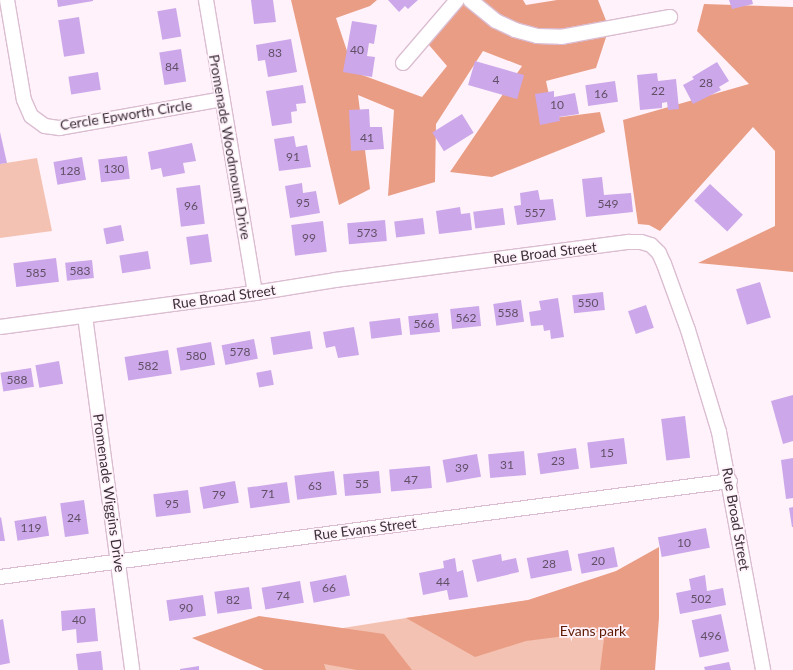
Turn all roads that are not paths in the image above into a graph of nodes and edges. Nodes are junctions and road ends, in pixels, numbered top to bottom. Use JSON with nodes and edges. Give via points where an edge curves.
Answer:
{"nodes":[{"id":1,"x":7,"y":0,"type":"edge"},
{"id":2,"x":206,"y":0,"type":"edge"},
{"id":3,"x":457,"y":0,"type":"edge"},
{"id":4,"x":470,"y":0,"type":"edge"},
{"id":5,"x":670,"y":17,"type":"dead end"},
{"id":6,"x":403,"y":63,"type":"dead end"},
{"id":7,"x":222,"y":99,"type":"junction"},
{"id":8,"x":255,"y":293,"type":"junction"},
{"id":9,"x":85,"y":316,"type":"junction"},
{"id":10,"x":0,"y":327,"type":"edge"},
{"id":11,"x":730,"y":481,"type":"junction"},
{"id":12,"x":118,"y":561,"type":"junction"},
{"id":13,"x":0,"y":577,"type":"edge"},
{"id":14,"x":132,"y":670,"type":"edge"},
{"id":15,"x":764,"y":670,"type":"edge"}],
"edges":[{"from":1,"to":7,"type":"street","name":"Cercle Epworth Circle","via":[[24,100],[31,116],[44,126],[60,128]]},
{"from":2,"to":7,"type":"street","name":"Promenade Woodmount Drive"},
{"from":3,"to":6,"type":"street"},
{"from":4,"to":5,"type":"street","via":[[496,21],[537,36],[561,37]]},
{"from":7,"to":8,"type":"street","name":"Promenade Woodmount Drive"},
{"from":8,"to":9,"type":"street","name":"Rue Broad Street"},
{"from":8,"to":11,"type":"street","name":"Rue Broad Street","via":[[628,242],[651,245],[659,253],[664,264],[693,345],[712,406]]},
{"from":9,"to":10,"type":"street","name":"Rue Broad Street"},
{"from":9,"to":12,"type":"street","name":"Promenade Wiggins Drive"},
{"from":11,"to":12,"type":"street","name":"Rue Evans Street"},
{"from":11,"to":15,"type":"street","name":"Rue Broad Street"},
{"from":12,"to":13,"type":"street","name":"Rue Evans Street"},
{"from":12,"to":14,"type":"street","name":"Promenade Wiggins Drive"}]}
